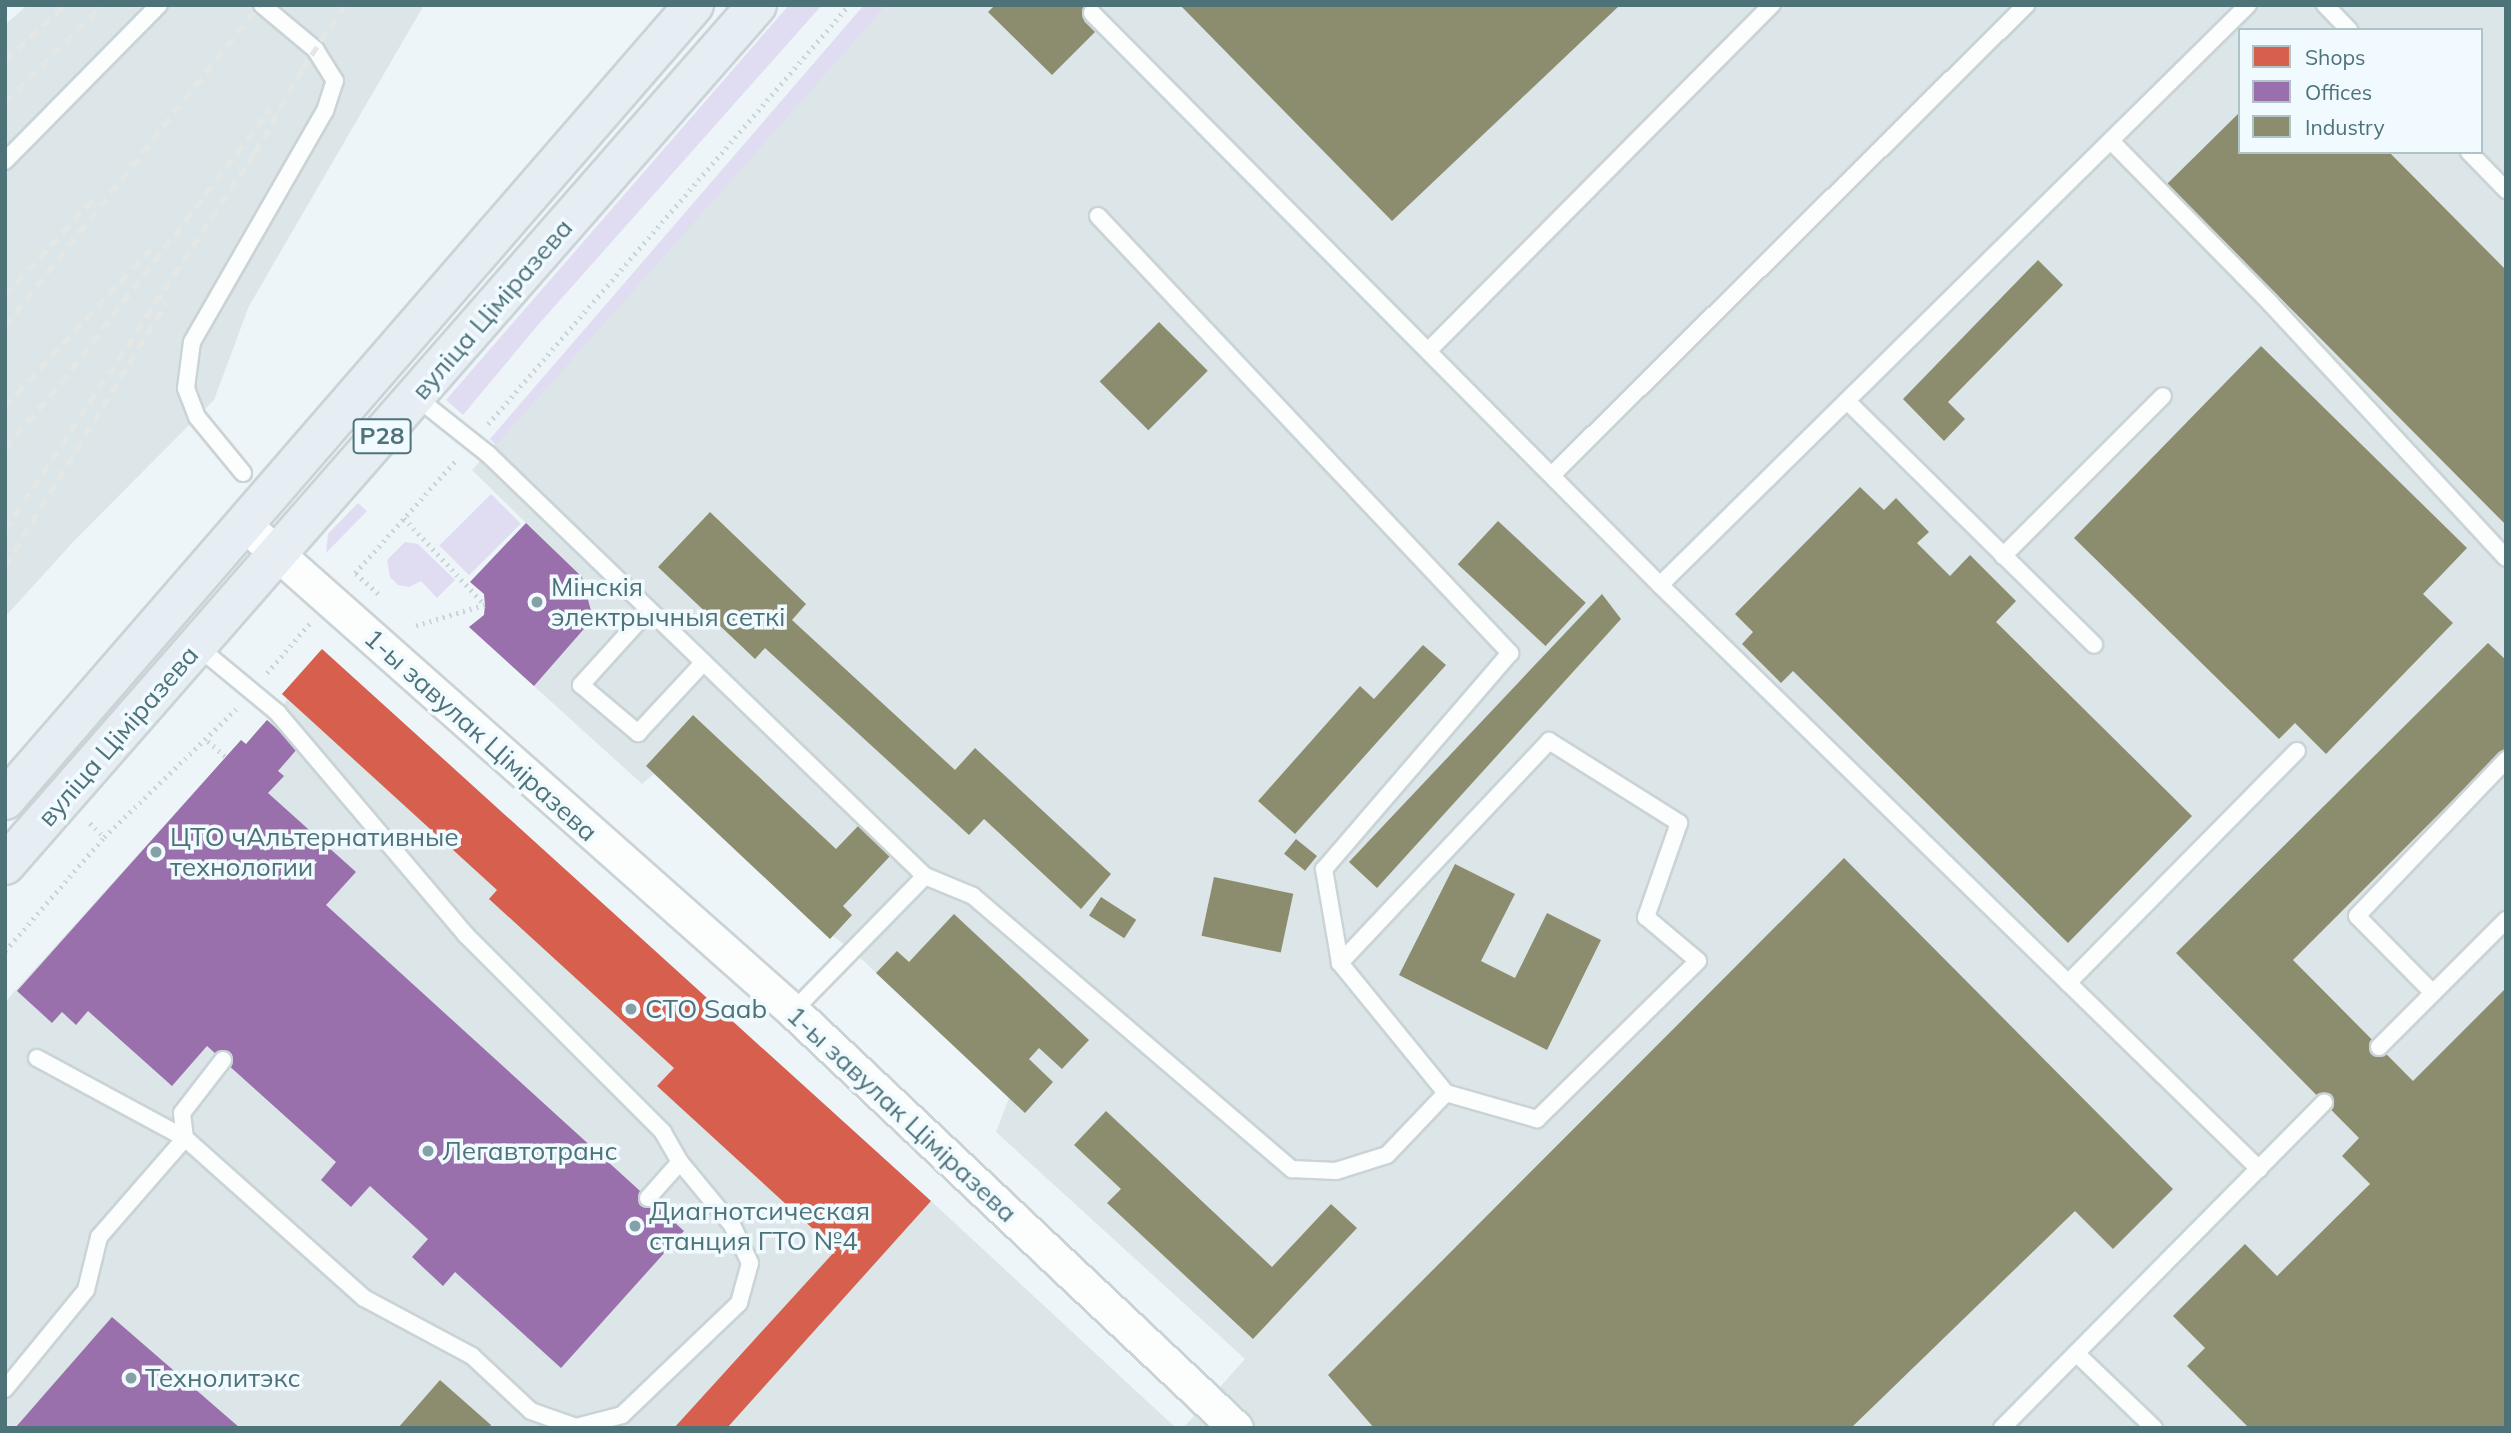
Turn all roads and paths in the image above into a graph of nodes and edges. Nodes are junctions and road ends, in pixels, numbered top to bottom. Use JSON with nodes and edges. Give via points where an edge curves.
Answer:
{"nodes":[{"id":1,"x":159,"y":5,"type":"edge"},
{"id":2,"x":262,"y":5,"type":"edge"},
{"id":3,"x":694,"y":5,"type":"edge"},
{"id":4,"x":757,"y":5,"type":"edge"},
{"id":5,"x":849,"y":5,"type":"edge"},
{"id":6,"x":1772,"y":5,"type":"edge"},
{"id":7,"x":2026,"y":5,"type":"edge"},
{"id":8,"x":2248,"y":5,"type":"edge"},
{"id":9,"x":2325,"y":5,"type":"edge"},
{"id":10,"x":1092,"y":13,"type":"dead end"},
{"id":11,"x":2347,"y":28,"type":"edge"},
{"id":12,"x":2111,"y":141,"type":"junction"},
{"id":13,"x":2471,"y":154,"type":"edge"},
{"id":14,"x":5,"y":161,"type":"edge"},
{"id":15,"x":2506,"y":190,"type":"edge"},
{"id":16,"x":1098,"y":216,"type":"dead end"},
{"id":17,"x":1428,"y":351,"type":"junction"},
{"id":18,"x":2163,"y":396,"type":"dead end"},
{"id":19,"x":416,"y":397,"type":"junction"},
{"id":20,"x":1847,"y":401,"type":"junction"},
{"id":21,"x":473,"y":441,"type":"junction"},
{"id":22,"x":243,"y":473,"type":"dead end"},
{"id":23,"x":1552,"y":475,"type":"junction"},
{"id":24,"x":404,"y":518,"type":"junction"},
{"id":25,"x":245,"y":525,"type":"junction"},
{"id":26,"x":280,"y":555,"type":"junction"},
{"id":27,"x":2003,"y":556,"type":"junction"},
{"id":28,"x":2506,"y":558,"type":"edge"},
{"id":29,"x":1660,"y":585,"type":"junction"},
{"id":30,"x":384,"y":600,"type":"dead end"},
{"id":31,"x":648,"y":611,"type":"junction"},
{"id":32,"x":404,"y":618,"type":"dead end"},
{"id":33,"x":311,"y":622,"type":"dead end"},
{"id":34,"x":2094,"y":645,"type":"dead end"},
{"id":35,"x":197,"y":646,"type":"junction"},
{"id":36,"x":703,"y":663,"type":"junction"},
{"id":37,"x":252,"y":691,"type":"junction"},
{"id":38,"x":208,"y":741,"type":"junction"},
{"id":39,"x":2297,"y":751,"type":"dead end"},
{"id":40,"x":226,"y":757,"type":"dead end"},
{"id":41,"x":2506,"y":760,"type":"edge"},
{"id":42,"x":5,"y":800,"type":"edge"},
{"id":43,"x":5,"y":865,"type":"edge"},
{"id":44,"x":925,"y":876,"type":"junction"},
{"id":45,"x":2506,"y":920,"type":"edge"},
{"id":46,"x":5,"y":951,"type":"edge"},
{"id":47,"x":1340,"y":963,"type":"junction"},
{"id":48,"x":2068,"y":983,"type":"junction"},
{"id":49,"x":2433,"y":993,"type":"junction"},
{"id":50,"x":793,"y":1011,"type":"junction"},
{"id":51,"x":2379,"y":1046,"type":"dead end"},
{"id":52,"x":37,"y":1058,"type":"dead end"},
{"id":53,"x":223,"y":1060,"type":"dead end"},
{"id":54,"x":1446,"y":1093,"type":"junction"},
{"id":55,"x":2324,"y":1103,"type":"dead end"},
{"id":56,"x":185,"y":1138,"type":"junction"},
{"id":57,"x":680,"y":1162,"type":"junction"},
{"id":58,"x":2259,"y":1169,"type":"junction"},
{"id":59,"x":648,"y":1198,"type":"dead end"},
{"id":60,"x":2076,"y":1353,"type":"junction"},
{"id":61,"x":5,"y":1389,"type":"edge"},
{"id":62,"x":1236,"y":1428,"type":"edge"},
{"id":63,"x":2002,"y":1428,"type":"edge"},
{"id":64,"x":2154,"y":1428,"type":"edge"}],
"edges":[{"from":1,"to":14,"type":"lane"},
{"from":2,"to":22,"type":"lane","via":[[316,50],[335,81],[325,111],[192,342],[186,388],[197,417]]},
{"from":3,"to":25,"type":"main road","name":"вуліца Ціміразева","number":"Р28"},
{"from":4,"to":19,"type":"main road","name":"вуліца Ціміразева","number":"Р28"},
{"from":5,"to":21,"type":"path"},
{"from":6,"to":17,"type":"lane"},
{"from":7,"to":23,"type":"lane"},
{"from":8,"to":12,"type":"lane"},
{"from":9,"to":11,"type":"lane"},
{"from":10,"to":17,"type":"lane"},
{"from":12,"to":20,"type":"lane"},
{"from":12,"to":28,"type":"lane","via":[[2270,303]]},
{"from":13,"to":15,"type":"lane"},
{"from":16,"to":47,"type":"lane","via":[[1510,653],[1324,869]]},
{"from":17,"to":23,"type":"lane"},
{"from":18,"to":27,"type":"lane"},
{"from":19,"to":21,"type":"lane"},
{"from":19,"to":26,"type":"main road","name":"вуліца Ціміразева","number":"Р28"},
{"from":20,"to":27,"type":"lane"},
{"from":20,"to":29,"type":"lane"},
{"from":21,"to":24,"type":"path"},
{"from":21,"to":31,"type":"lane"},
{"from":23,"to":29,"type":"lane"},
{"from":24,"to":30,"type":"path","via":[[355,573]]},
{"from":24,"to":32,"type":"path","via":[[485,605],[414,628]]},
{"from":25,"to":26,"type":"street","name":"1-ы завулак Ціміразева"},
{"from":25,"to":42,"type":"main road","name":"вуліца Ціміразева","number":"Р28"},
{"from":26,"to":35,"type":"main road","name":"вуліца Ціміразева","number":"Р28"},
{"from":26,"to":50,"type":"street","name":"1-ы завулак Ціміразева"},
{"from":27,"to":34,"type":"lane"},
{"from":29,"to":48,"type":"lane"},
{"from":31,"to":36,"type":"lane"},
{"from":31,"to":36,"type":"lane","via":[[582,685],[638,733]]},
{"from":33,"to":37,"type":"path"},
{"from":35,"to":37,"type":"lane"},
{"from":35,"to":43,"type":"main road","name":"вуліца Ціміразева","number":"Р28"},
{"from":36,"to":44,"type":"lane"},
{"from":37,"to":38,"type":"path"},
{"from":37,"to":57,"type":"lane","via":[[278,713],[466,935],[663,1132]]},
{"from":38,"to":40,"type":"path"},
{"from":38,"to":46,"type":"path","via":[[104,837]]},
{"from":39,"to":48,"type":"lane"},
{"from":41,"to":49,"type":"lane","via":[[2357,916]]},
{"from":44,"to":50,"type":"lane"},
{"from":44,"to":54,"type":"lane","via":[[973,896],[1292,1169],[1336,1171],[1387,1155]]},
{"from":45,"to":49,"type":"lane"},
{"from":47,"to":54,"type":"lane"},
{"from":47,"to":54,"type":"lane","via":[[1549,741],[1679,822],[1646,917],[1698,961],[1537,1119]]},
{"from":48,"to":58,"type":"lane"},
{"from":49,"to":51,"type":"lane"},
{"from":50,"to":62,"type":"street","name":"1-ы завулак Ціміразева"},
{"from":52,"to":56,"type":"lane"},
{"from":53,"to":56,"type":"lane","via":[[182,1113]]},
{"from":55,"to":58,"type":"lane"},
{"from":56,"to":57,"type":"lane","via":[[364,1298],[472,1356],[531,1411],[576,1427],[622,1415],[739,1303],[750,1263],[733,1225]]},
{"from":56,"to":61,"type":"lane","via":[[99,1237],[86,1290]]},
{"from":57,"to":59,"type":"lane"},
{"from":58,"to":60,"type":"lane"},
{"from":60,"to":63,"type":"lane"},
{"from":60,"to":64,"type":"lane"}]}
